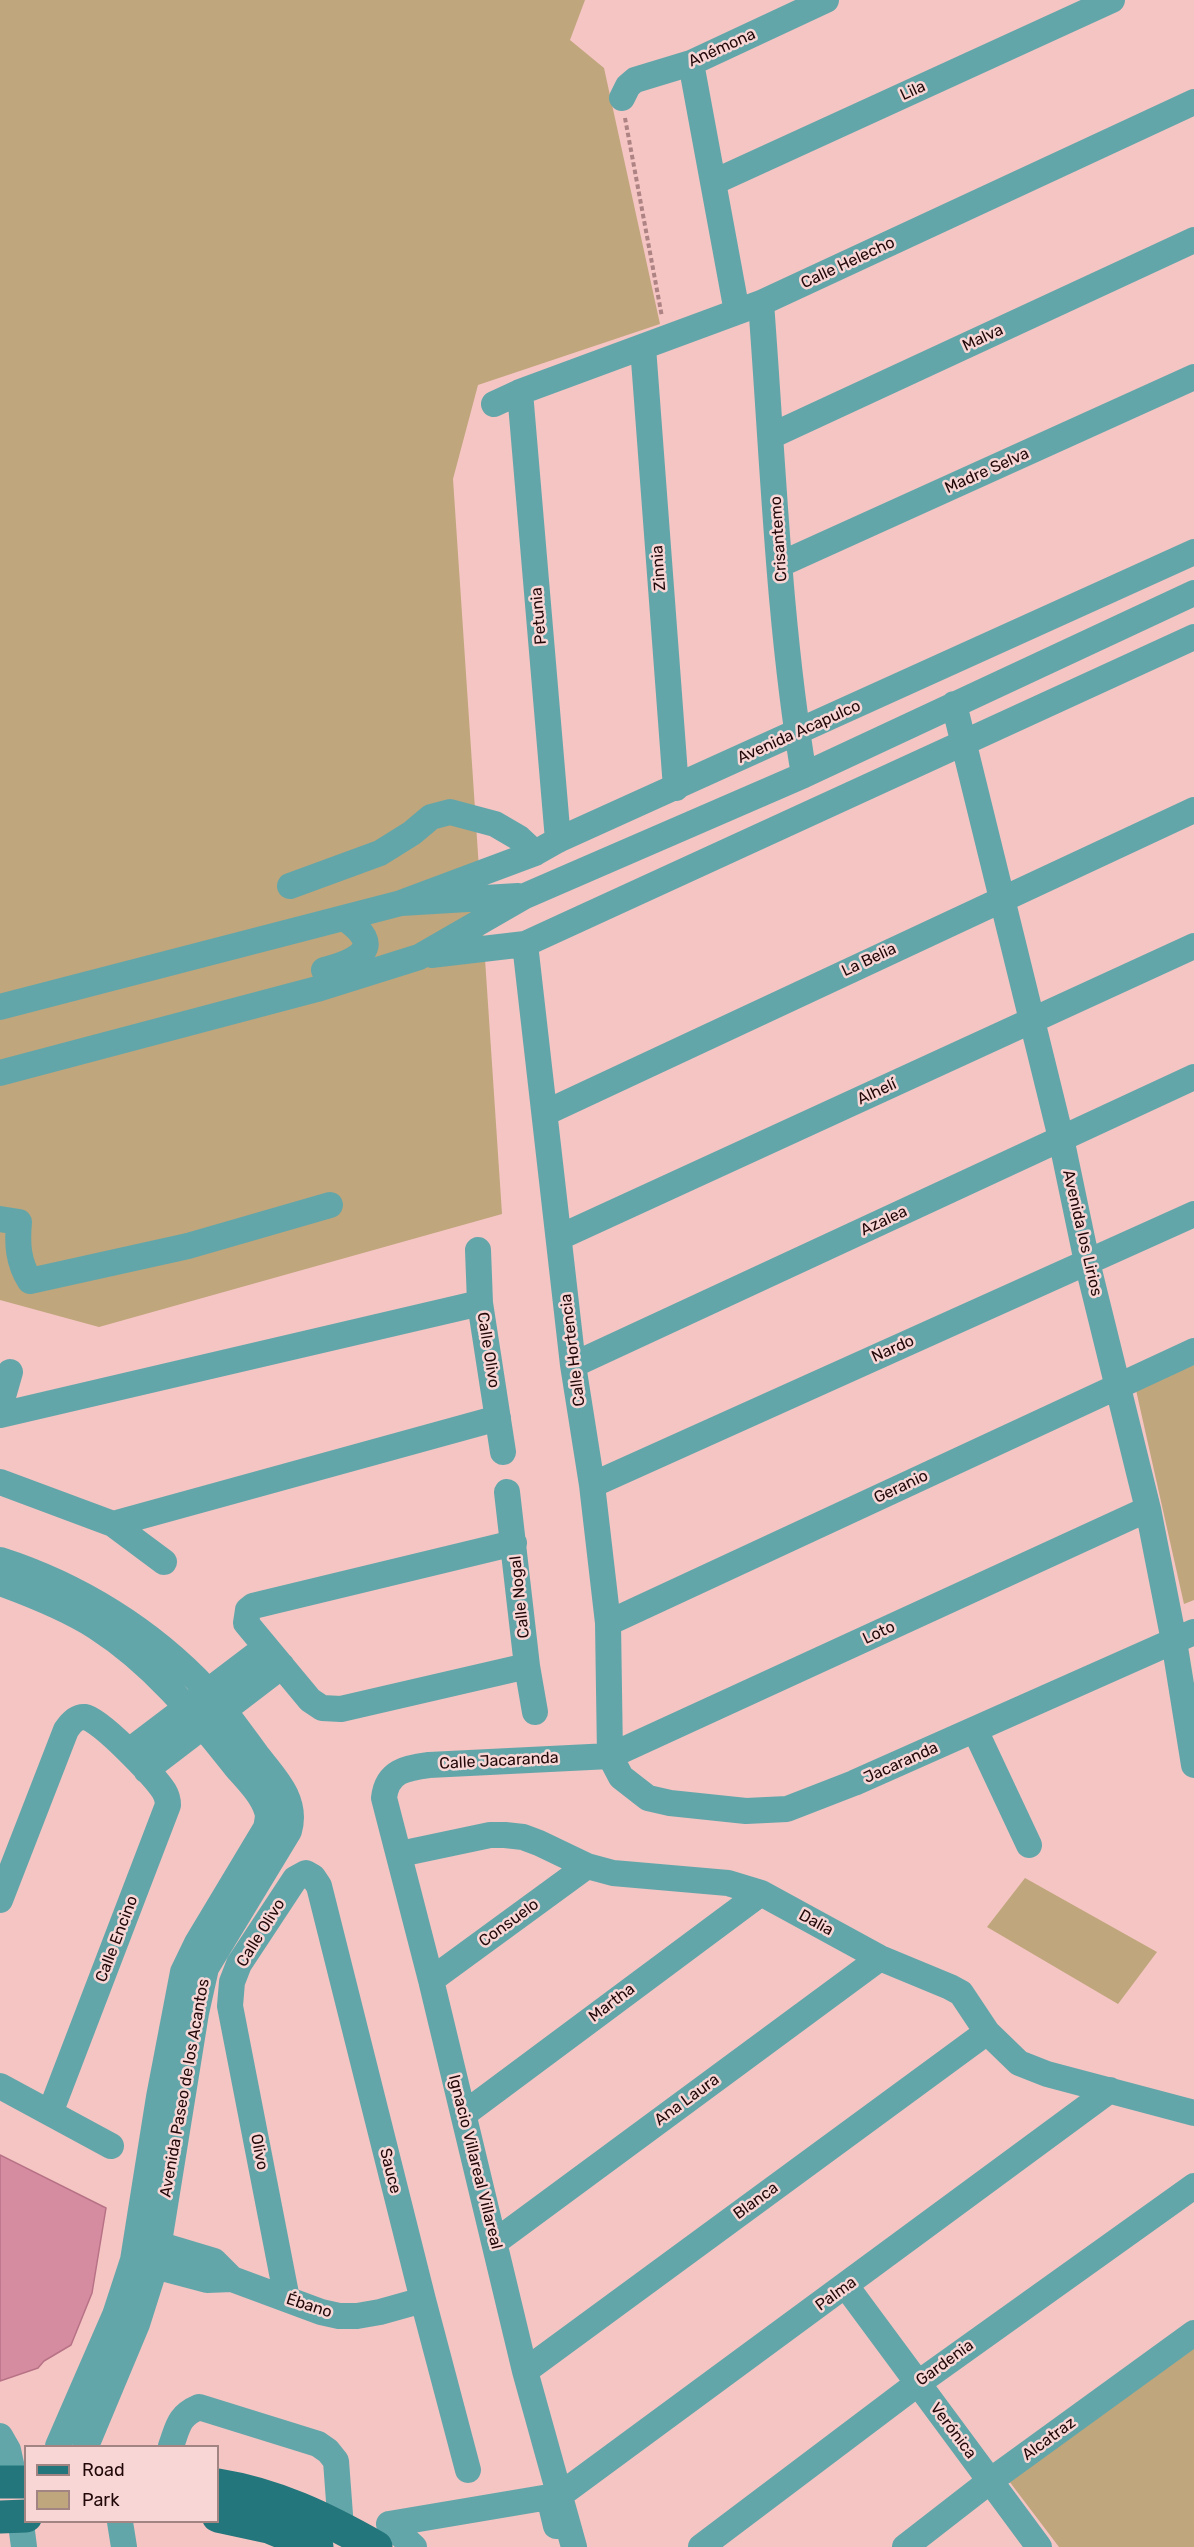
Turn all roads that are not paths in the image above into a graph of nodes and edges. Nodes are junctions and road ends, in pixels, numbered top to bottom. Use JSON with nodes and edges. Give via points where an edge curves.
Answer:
{"nodes":[{"id":1,"x":826,"y":0,"type":"edge"},
{"id":2,"x":1112,"y":0,"type":"edge"},
{"id":3,"x":692,"y":63,"type":"junction"},
{"id":4,"x":622,"y":98,"type":"road end"},
{"id":5,"x":1194,"y":102,"type":"edge"},
{"id":6,"x":714,"y":182,"type":"junction"},
{"id":7,"x":1194,"y":240,"type":"edge"},
{"id":8,"x":761,"y":303,"type":"junction"},
{"id":9,"x":737,"y":312,"type":"junction"},
{"id":10,"x":655,"y":343,"type":"junction"},
{"id":11,"x":1194,"y":377,"type":"edge"},
{"id":12,"x":520,"y":392,"type":"junction"},
{"id":13,"x":494,"y":404,"type":"dead end"},
{"id":14,"x":771,"y":436,"type":"junction"},
{"id":15,"x":1194,"y":552,"type":"edge"},
{"id":16,"x":781,"y":564,"type":"junction"},
{"id":17,"x":1194,"y":593,"type":"edge"},
{"id":18,"x":1194,"y":637,"type":"edge"},
{"id":19,"x":954,"y":704,"type":"junction"},
{"id":20,"x":797,"y":734,"type":"junction"},
{"id":21,"x":964,"y":744,"type":"junction"},
{"id":22,"x":804,"y":775,"type":"junction"},
{"id":23,"x":676,"y":788,"type":"junction"},
{"id":24,"x":1194,"y":810,"type":"edge"},
{"id":25,"x":558,"y":840,"type":"junction"},
{"id":26,"x":535,"y":853,"type":"junction"},
{"id":27,"x":290,"y":886,"type":"dead end"},
{"id":28,"x":525,"y":896,"type":"junction"},
{"id":29,"x":1001,"y":898,"type":"junction"},
{"id":30,"x":401,"y":903,"type":"junction"},
{"id":31,"x":344,"y":918,"type":"junction"},
{"id":32,"x":525,"y":944,"type":"junction"},
{"id":33,"x":1194,"y":946,"type":"edge"},
{"id":34,"x":419,"y":957,"type":"junction"},
{"id":35,"x":259,"y":1005,"type":"junction"},
{"id":36,"x":0,"y":1007,"type":"edge"},
{"id":37,"x":1032,"y":1021,"type":"junction"},
{"id":38,"x":0,"y":1073,"type":"edge"},
{"id":39,"x":1194,"y":1077,"type":"edge"},
{"id":40,"x":545,"y":1113,"type":"junction"},
{"id":41,"x":1061,"y":1138,"type":"junction"},
{"id":42,"x":330,"y":1205,"type":"dead end"},
{"id":43,"x":1194,"y":1214,"type":"edge"},
{"id":44,"x":0,"y":1219,"type":"edge"},
{"id":45,"x":560,"y":1237,"type":"junction"},
{"id":46,"x":8,"y":1240,"type":"edge"},
{"id":47,"x":478,"y":1250,"type":"dead end"},
{"id":48,"x":1087,"y":1262,"type":"junction"},
{"id":49,"x":480,"y":1303,"type":"junction"},
{"id":50,"x":1194,"y":1351,"type":"edge"},
{"id":51,"x":573,"y":1365,"type":"junction"},
{"id":52,"x":10,"y":1372,"type":"dead end"},
{"id":53,"x":1119,"y":1386,"type":"junction"},
{"id":54,"x":0,"y":1407,"type":"edge"},
{"id":55,"x":0,"y":1415,"type":"edge"},
{"id":56,"x":498,"y":1418,"type":"junction"},
{"id":57,"x":503,"y":1452,"type":"dead end"},
{"id":58,"x":0,"y":1482,"type":"edge"},
{"id":59,"x":592,"y":1485,"type":"junction"},
{"id":60,"x":507,"y":1492,"type":"dead end"},
{"id":61,"x":1148,"y":1509,"type":"junction"},
{"id":62,"x":113,"y":1524,"type":"junction"},
{"id":63,"x":513,"y":1543,"type":"junction"},
{"id":64,"x":0,"y":1560,"type":"edge"},
{"id":65,"x":164,"y":1562,"type":"dead end"},
{"id":66,"x":0,"y":1583,"type":"edge"},
{"id":67,"x":608,"y":1623,"type":"junction"},
{"id":68,"x":1184,"y":1636,"type":"edge"},
{"id":69,"x":274,"y":1657,"type":"junction"},
{"id":70,"x":527,"y":1666,"type":"junction"},
{"id":71,"x":216,"y":1701,"type":"junction"},
{"id":72,"x":535,"y":1712,"type":"dead end"},
{"id":73,"x":195,"y":1717,"type":"junction"},
{"id":74,"x":975,"y":1730,"type":"junction"},
{"id":75,"x":610,"y":1756,"type":"junction"},
{"id":76,"x":137,"y":1760,"type":"junction"},
{"id":77,"x":1194,"y":1765,"type":"edge"},
{"id":78,"x":391,"y":1776,"type":"joint"},
{"id":79,"x":1029,"y":1845,"type":"dead end"},
{"id":80,"x":400,"y":1854,"type":"junction"},
{"id":81,"x":587,"y":1866,"type":"junction"},
{"id":82,"x":310,"y":1874,"type":"joint"},
{"id":83,"x":761,"y":1893,"type":"junction"},
{"id":84,"x":0,"y":1900,"type":"edge"},
{"id":85,"x":880,"y":1958,"type":"junction"},
{"id":86,"x":431,"y":1980,"type":"junction"},
{"id":87,"x":230,"y":2006,"type":"joint"},
{"id":88,"x":987,"y":2032,"type":"junction"},
{"id":89,"x":0,"y":2086,"type":"edge"},
{"id":90,"x":1110,"y":2090,"type":"junction"},
{"id":91,"x":50,"y":2113,"type":"junction"},
{"id":92,"x":1194,"y":2113,"type":"edge"},
{"id":93,"x":464,"y":2114,"type":"junction"},
{"id":94,"x":111,"y":2146,"type":"dead end"},
{"id":95,"x":1194,"y":2186,"type":"edge"},
{"id":96,"x":495,"y":2242,"type":"junction"},
{"id":97,"x":147,"y":2252,"type":"junction"},
{"id":98,"x":846,"y":2286,"type":"junction"},
{"id":99,"x":287,"y":2299,"type":"junction"},
{"id":100,"x":423,"y":2300,"type":"junction"},
{"id":101,"x":1194,"y":2333,"type":"edge"},
{"id":102,"x":107,"y":2364,"type":"junction"},
{"id":103,"x":525,"y":2371,"type":"junction"},
{"id":104,"x":917,"y":2384,"type":"junction"},
{"id":105,"x":0,"y":2436,"type":"edge"},
{"id":106,"x":59,"y":2445,"type":"edge"},
{"id":107,"x":86,"y":2445,"type":"edge"},
{"id":108,"x":171,"y":2445,"type":"edge"},
{"id":109,"x":468,"y":2470,"type":"dead end"},
{"id":110,"x":990,"y":2481,"type":"junction"},
{"id":111,"x":13,"y":2482,"type":"edge"},
{"id":112,"x":219,"y":2485,"type":"edge"},
{"id":113,"x":560,"y":2495,"type":"junction"},
{"id":114,"x":219,"y":2516,"type":"edge"},
{"id":115,"x":120,"y":2523,"type":"edge"},
{"id":116,"x":329,"y":2537,"type":"edge"},
{"id":117,"x":124,"y":2547,"type":"edge"},
{"id":118,"x":376,"y":2547,"type":"edge"},
{"id":119,"x":414,"y":2547,"type":"edge"},
{"id":120,"x":561,"y":2547,"type":"edge"},
{"id":121,"x":574,"y":2547,"type":"edge"},
{"id":122,"x":701,"y":2547,"type":"edge"},
{"id":123,"x":905,"y":2547,"type":"edge"},
{"id":124,"x":1039,"y":2547,"type":"edge"}],
"edges":[{"from":1,"to":3,"type":"street","name":"Anémona"},
{"from":2,"to":6,"type":"street","name":"Lila"},
{"from":3,"to":4,"type":"street","name":"Anémona","via":[[635,80]]},
{"from":3,"to":6,"type":"street"},
{"from":5,"to":8,"type":"street","name":"Calle Helecho"},
{"from":6,"to":9,"type":"street"},
{"from":7,"to":14,"type":"street","name":"Malva"},
{"from":8,"to":9,"type":"street","name":"Calle Helecho"},
{"from":8,"to":14,"type":"street","name":"Crisantemo"},
{"from":9,"to":10,"type":"street","name":"Calle Helecho"},
{"from":10,"to":12,"type":"street","name":"Calle Helecho"},
{"from":10,"to":23,"type":"street","name":"Zinnia"},
{"from":11,"to":16,"type":"street","name":"Madre Selva"},
{"from":12,"to":13,"type":"street","name":"Calle Helecho"},
{"from":12,"to":25,"type":"street","name":"Petunia"},
{"from":14,"to":16,"type":"street","name":"Crisantemo"},
{"from":15,"to":20,"type":"street","name":"Avenida Acapulco"},
{"from":16,"to":20,"type":"street","name":"Crisantemo"},
{"from":17,"to":19,"type":"street"},
{"from":18,"to":21,"type":"street"},
{"from":19,"to":21,"type":"street","name":"Avenida los Lirios"},
{"from":19,"to":22,"type":"street"},
{"from":20,"to":22,"type":"street","name":"Crisantemo"},
{"from":20,"to":23,"type":"street","name":"Avenida Acapulco"},
{"from":21,"to":29,"type":"street","name":"Avenida los Lirios"},
{"from":21,"to":32,"type":"street"},
{"from":22,"to":28,"type":"street"},
{"from":23,"to":25,"type":"street","name":"Avenida Acapulco"},
{"from":24,"to":29,"type":"street","name":"La Belia"},
{"from":25,"to":26,"type":"street","name":"Avenida Acapulco"},
{"from":26,"to":27,"type":"street","via":[[495,824],[450,812],[431,817],[380,853]]},
{"from":26,"to":30,"type":"street","name":"Avenida Acapulco"},
{"from":28,"to":30,"type":"street"},
{"from":28,"to":34,"type":"street"},
{"from":29,"to":37,"type":"street","name":"Avenida los Lirios"},
{"from":29,"to":40,"type":"street","name":"La Belia"},
{"from":30,"to":31,"type":"street"},
{"from":31,"to":35,"type":"street","via":[[362,933],[362,953],[351,963],[294,979]]},
{"from":31,"to":36,"type":"street"},
{"from":32,"to":34,"type":"street"},
{"from":32,"to":40,"type":"street","name":"Calle Hortencia"},
{"from":33,"to":37,"type":"street","name":"Alhelí"},
{"from":34,"to":35,"type":"street"},
{"from":35,"to":38,"type":"street"},
{"from":37,"to":41,"type":"street","name":"Avenida los Lirios"},
{"from":37,"to":45,"type":"street","name":"Alhelí"},
{"from":39,"to":41,"type":"street","name":"Azalea"},
{"from":40,"to":45,"type":"street","name":"Calle Hortencia"},
{"from":41,"to":48,"type":"street","name":"Avenida los Lirios"},
{"from":41,"to":51,"type":"street","name":"Azalea"},
{"from":42,"to":46,"type":"street","via":[[188,1246],[30,1281]]},
{"from":43,"to":48,"type":"street","name":"Nardo"},
{"from":44,"to":46,"type":"street","via":[[19,1222]]},
{"from":45,"to":51,"type":"street","name":"Calle Hortencia"},
{"from":47,"to":49,"type":"street"},
{"from":48,"to":53,"type":"street","name":"Avenida los Lirios"},
{"from":48,"to":59,"type":"street","name":"Nardo"},
{"from":49,"to":55,"type":"street","name":"Calle Olivo"},
{"from":49,"to":56,"type":"street","name":"Calle Olivo"},
{"from":50,"to":53,"type":"street","name":"Geranio"},
{"from":51,"to":59,"type":"street","name":"Calle Hortencia"},
{"from":52,"to":54,"type":"street"},
{"from":53,"to":61,"type":"street","name":"Avenida los Lirios"},
{"from":53,"to":67,"type":"street","name":"Geranio"},
{"from":56,"to":57,"type":"street","name":"Calle Olivo"},
{"from":56,"to":62,"type":"street"},
{"from":58,"to":62,"type":"street"},
{"from":59,"to":67,"type":"street","name":"Calle Hortencia"},
{"from":60,"to":63,"type":"street"},
{"from":61,"to":68,"type":"street","name":"Avenida los Lirios"},
{"from":61,"to":75,"type":"street","name":"Loto"},
{"from":62,"to":65,"type":"street"},
{"from":63,"to":69,"type":"street","name":"Calle Nogal","via":[[253,1606],[248,1610],[246,1623]]},
{"from":63,"to":70,"type":"street","name":"Calle Nogal"},
{"from":64,"to":71,"type":"street","name":"Avenida Paseo de los Acantos","via":[[63,1585],[112,1611],[181,1664]]},
{"from":66,"to":73,"type":"street","name":"Avenida Paseo de los Acantos","via":[[96,1627],[140,1659]]},
{"from":67,"to":75,"type":"street","name":"Calle Hortencia"},
{"from":68,"to":74,"type":"street","name":"Jacaranda"},
{"from":68,"to":77,"type":"street","name":"Avenida los Lirios"},
{"from":69,"to":70,"type":"street","name":"Calle Nogal","via":[[310,1700],[330,1709]]},
{"from":69,"to":71,"type":"street"},
{"from":70,"to":72,"type":"street"},
{"from":71,"to":73,"type":"street"},
{"from":71,"to":97,"type":"street","name":"Avenida Paseo de los Acantos","via":[[285,1792],[292,1821],[283,1842],[212,1955],[203,1978],[168,2183]]},
{"from":73,"to":76,"type":"street"},
{"from":73,"to":97,"type":"street","name":"Avenida Paseo de los Acantos","via":[[262,1799],[268,1821],[183,1972],[159,2097]]},
{"from":74,"to":75,"type":"street","name":"Jacaranda","via":[[806,1804],[773,1811],[648,1798],[621,1777]]},
{"from":74,"to":79,"type":"street"},
{"from":75,"to":78,"type":"street","name":"Calle Jacaranda","via":[[429,1765],[403,1769]]},
{"from":76,"to":84,"type":"street","name":"Calle Encino","via":[[93,1720],[84,1717],[70,1724]]},
{"from":76,"to":91,"type":"street","name":"Calle Encino","via":[[164,1790],[168,1805]]},
{"from":78,"to":80,"type":"street","name":"Ignacio Villareal Villareal","via":[[384,1798]]},
{"from":80,"to":81,"type":"street","name":"Dalia","via":[[505,1835],[539,1843]]},
{"from":80,"to":86,"type":"street","name":"Ignacio Villareal Villareal"},
{"from":81,"to":83,"type":"street","name":"Dalia","via":[[613,1873],[728,1883]]},
{"from":81,"to":86,"type":"street","name":"Consuelo"},
{"from":82,"to":87,"type":"street","name":"Calle Olivo","via":[[302,1873],[295,1879],[247,1950],[232,1982]]},
{"from":82,"to":100,"type":"street","name":"Sauce","via":[[319,1886]]},
{"from":83,"to":85,"type":"street","name":"Dalia"},
{"from":83,"to":93,"type":"street","name":"Martha"},
{"from":85,"to":88,"type":"street","name":"Dalia","via":[[961,1993]]},
{"from":85,"to":96,"type":"street","name":"Ana Laura"},
{"from":86,"to":93,"type":"street","name":"Ignacio Villareal Villareal"},
{"from":87,"to":99,"type":"street","name":"Olivo"},
{"from":88,"to":90,"type":"street","name":"Dalia","via":[[1019,2063]]},
{"from":88,"to":103,"type":"street","name":"Blanca"},
{"from":89,"to":91,"type":"street"},
{"from":90,"to":92,"type":"street","name":"Dalia"},
{"from":90,"to":98,"type":"street","name":"Palma"},
{"from":91,"to":94,"type":"street"},
{"from":93,"to":96,"type":"street","name":"Ignacio Villareal Villareal"},
{"from":95,"to":104,"type":"street","name":"Gardenia"},
{"from":96,"to":103,"type":"street","name":"Ignacio Villareal Villareal"},
{"from":97,"to":99,"type":"street","name":"Ébano","via":[[207,2280],[232,2279]]},
{"from":97,"to":102,"type":"street","name":"Avenida Paseo de los Acantos"},
{"from":98,"to":104,"type":"street","name":"Verónica"},
{"from":98,"to":113,"type":"street","name":"Palma"},
{"from":99,"to":100,"type":"street","name":"Ébano","via":[[321,2312],[357,2316]]},
{"from":100,"to":109,"type":"street","name":"Sauce"},
{"from":101,"to":110,"type":"street","name":"Alcatraz"},
{"from":102,"to":106,"type":"street","name":"Avenida Paseo de los Acantos"},
{"from":102,"to":107,"type":"street","name":"Avenida Paseo de los Acantos"},
{"from":103,"to":113,"type":"street","name":"Ignacio Villareal Villareal"},
{"from":104,"to":110,"type":"street","name":"Verónica"},
{"from":104,"to":122,"type":"street","name":"Gardenia"},
{"from":105,"to":111,"type":"street","via":[[8,2450]]},
{"from":108,"to":116,"type":"street","via":[[181,2418],[199,2407],[318,2444],[336,2462]]},
{"from":110,"to":123,"type":"street","name":"Alcatraz"},
{"from":110,"to":124,"type":"street","name":"Verónica"},
{"from":112,"to":116,"type":"main road","via":[[283,2500]]},
{"from":113,"to":121,"type":"street","name":"Ignacio Villareal Villareal"},
{"from":114,"to":116,"type":"main road"},
{"from":115,"to":117,"type":"street"},
{"from":116,"to":118,"type":"main road"},
{"from":119,"to":120,"type":"street","via":[[389,2524],[549,2497]]}]}
